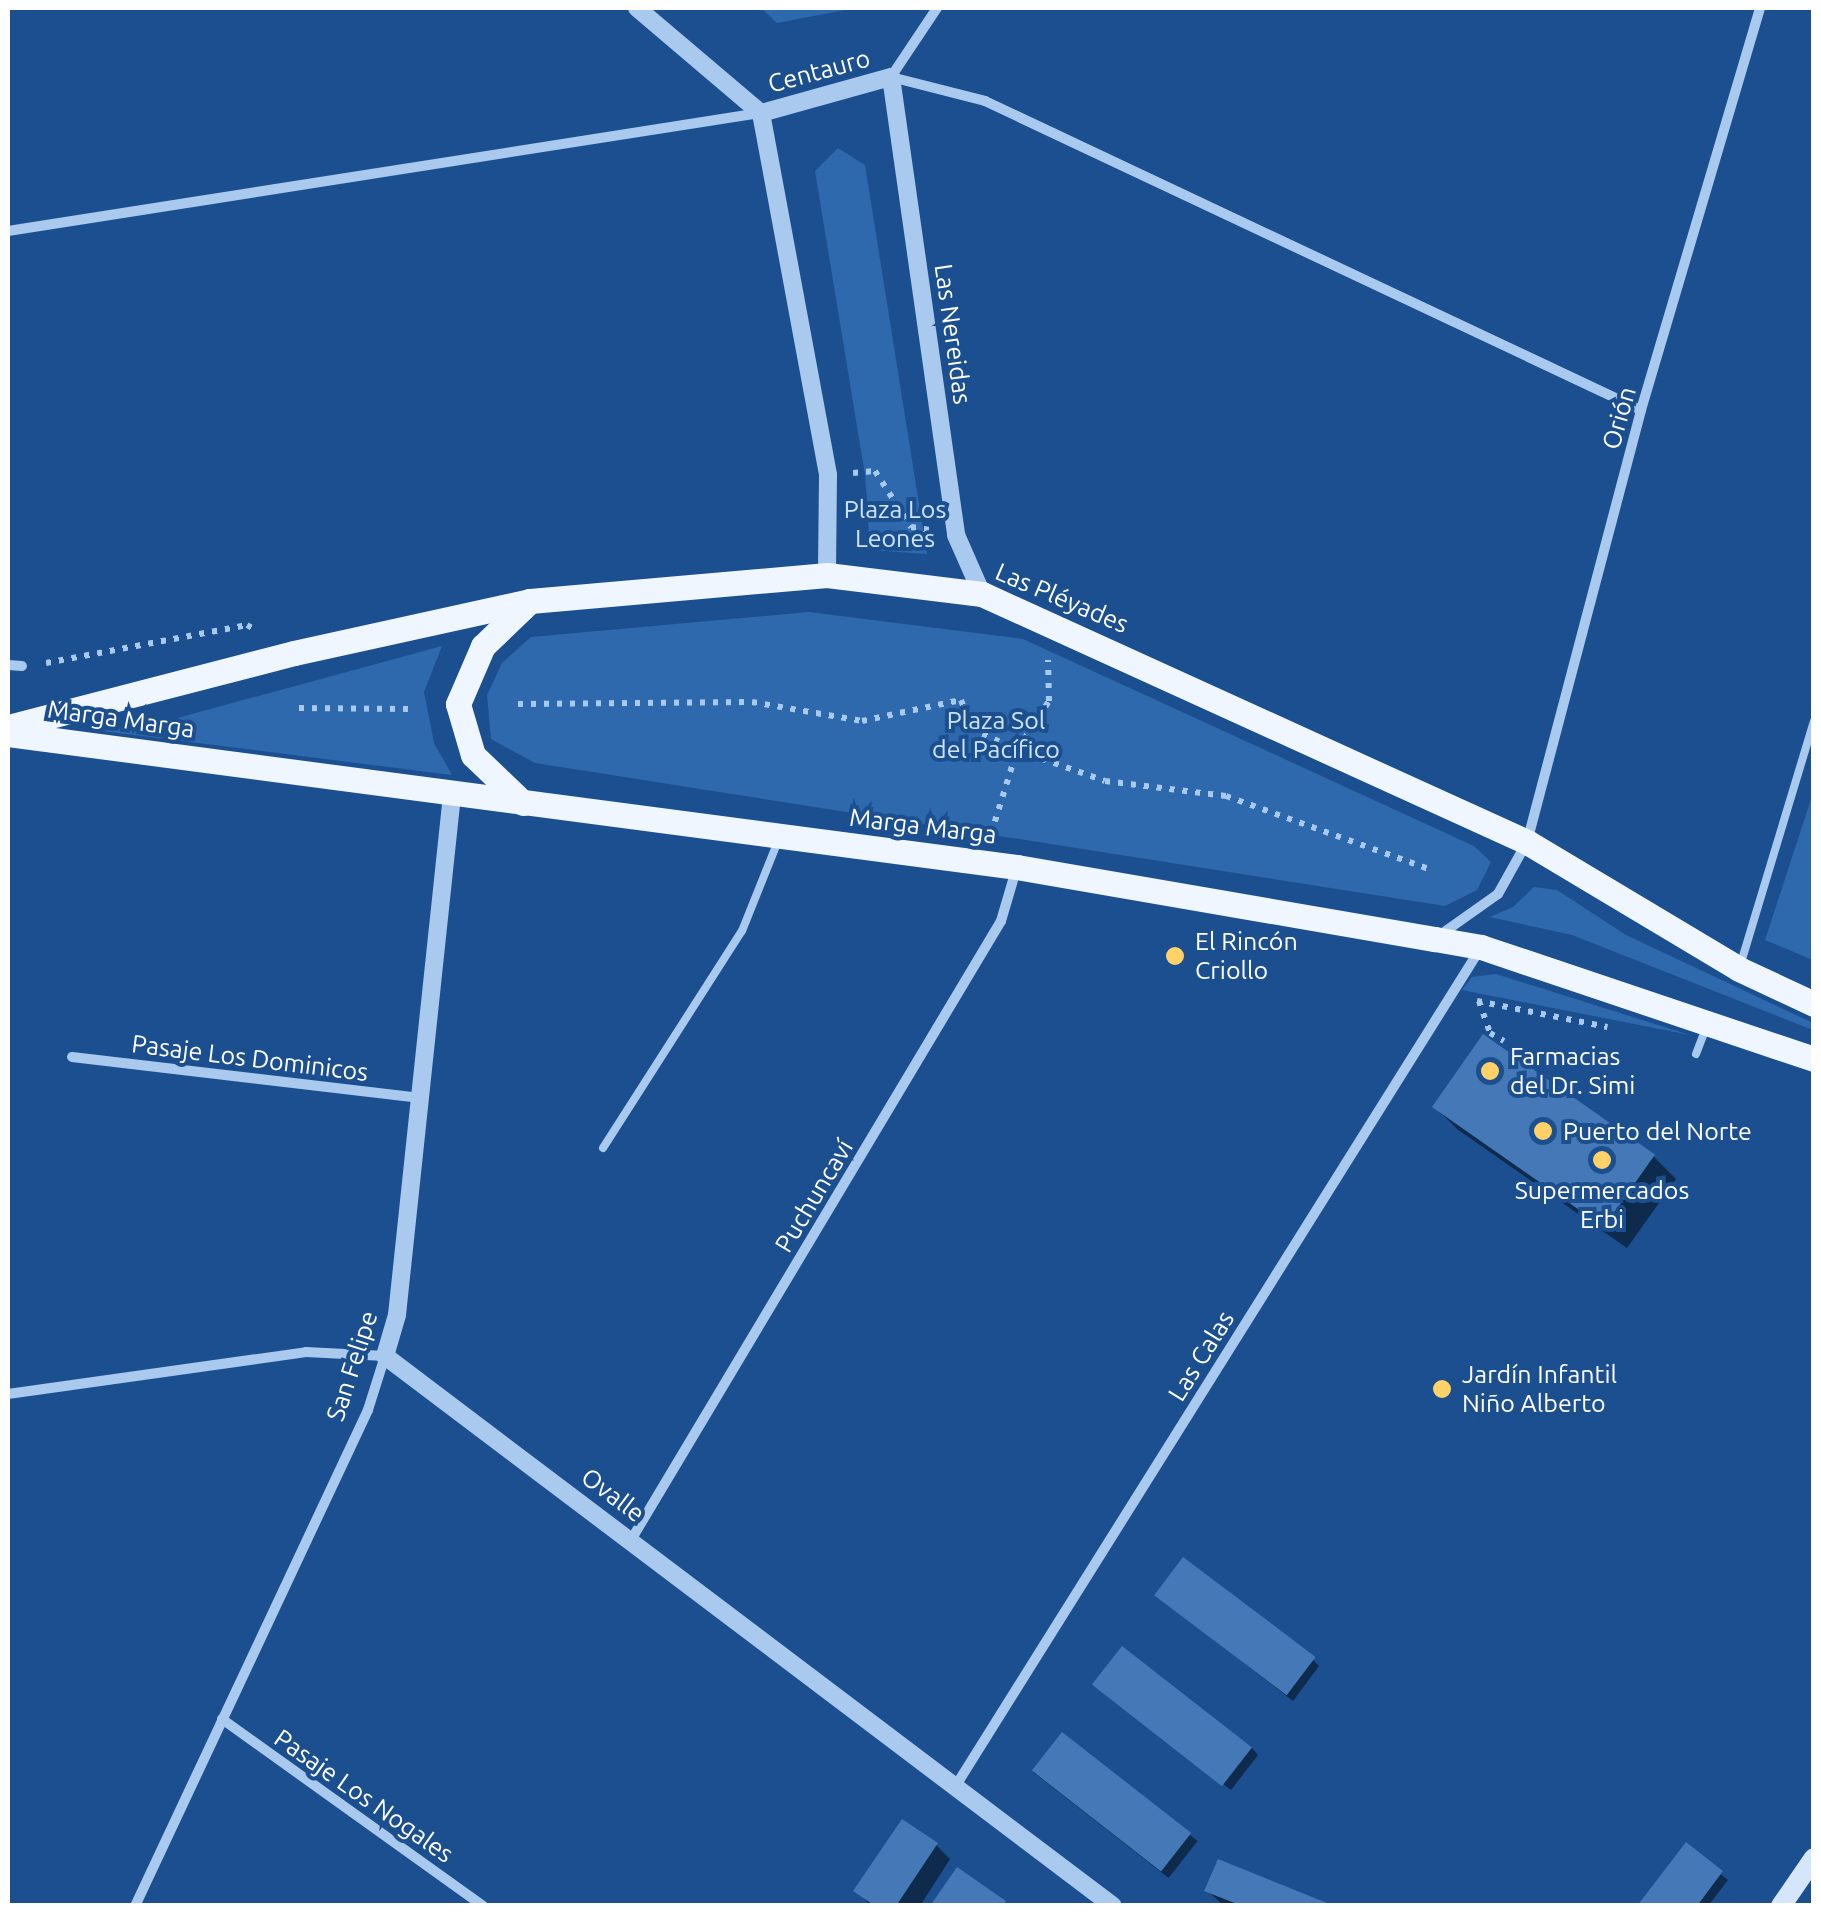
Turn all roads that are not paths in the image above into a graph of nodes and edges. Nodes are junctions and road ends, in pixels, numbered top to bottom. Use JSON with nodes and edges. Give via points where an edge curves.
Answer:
{"nodes":[{"id":1,"x":636,"y":8,"type":"edge"},
{"id":2,"x":937,"y":8,"type":"edge"},
{"id":3,"x":1760,"y":8,"type":"edge"},
{"id":4,"x":891,"y":77,"type":"junction"},
{"id":5,"x":761,"y":112,"type":"junction"},
{"id":6,"x":8,"y":230,"type":"edge"},
{"id":7,"x":1641,"y":410,"type":"junction"},
{"id":8,"x":827,"y":575,"type":"junction"},
{"id":9,"x":982,"y":594,"type":"junction"},
{"id":10,"x":530,"y":602,"type":"junction"},
{"id":11,"x":294,"y":652,"type":"joint"},
{"id":12,"x":8,"y":666,"type":"edge"},
{"id":13,"x":22,"y":666,"type":"road end"},
{"id":14,"x":1814,"y":721,"type":"edge"},
{"id":15,"x":8,"y":730,"type":"edge"},
{"id":16,"x":452,"y":795,"type":"junction"},
{"id":17,"x":522,"y":803,"type":"junction"},
{"id":18,"x":780,"y":837,"type":"junction"},
{"id":19,"x":1527,"y":842,"type":"junction"},
{"id":20,"x":1017,"y":867,"type":"junction"},
{"id":21,"x":1436,"y":938,"type":"junction"},
{"id":22,"x":1481,"y":948,"type":"junction"},
{"id":23,"x":1739,"y":969,"type":"junction"},
{"id":24,"x":1814,"y":1004,"type":"edge"},
{"id":25,"x":1709,"y":1020,"type":"junction"},
{"id":26,"x":1696,"y":1054,"type":"dead end"},
{"id":27,"x":72,"y":1057,"type":"dead end"},
{"id":28,"x":1814,"y":1059,"type":"edge"},
{"id":29,"x":422,"y":1098,"type":"junction"},
{"id":30,"x":603,"y":1148,"type":"dead end"},
{"id":31,"x":385,"y":1356,"type":"junction"},
{"id":32,"x":8,"y":1394,"type":"edge"},
{"id":33,"x":631,"y":1540,"type":"junction"},
{"id":34,"x":222,"y":1719,"type":"junction"},
{"id":35,"x":955,"y":1786,"type":"junction"},
{"id":36,"x":1814,"y":1858,"type":"edge"},
{"id":37,"x":135,"y":1906,"type":"edge"},
{"id":38,"x":484,"y":1906,"type":"edge"},
{"id":39,"x":1113,"y":1906,"type":"edge"},
{"id":40,"x":1781,"y":1906,"type":"edge"}],
"edges":[{"from":1,"to":5,"type":"street"},
{"from":2,"to":4,"type":"street"},
{"from":3,"to":7,"type":"street","name":"Orión"},
{"from":4,"to":5,"type":"street","name":"Centauro"},
{"from":4,"to":7,"type":"street","name":"Centauro","via":[[985,101]]},
{"from":4,"to":9,"type":"street","name":"Las Nereidas","via":[[956,534]]},
{"from":5,"to":6,"type":"street","name":"Centauro"},
{"from":5,"to":8,"type":"street","via":[[828,475]]},
{"from":7,"to":19,"type":"street","name":"Orión"},
{"from":8,"to":9,"type":"main road","name":"Las Pléyades"},
{"from":8,"to":10,"type":"main road","name":"Las Pléyades"},
{"from":9,"to":19,"type":"main road","name":"Las Pléyades"},
{"from":10,"to":11,"type":"main road","name":"Las Pléyades"},
{"from":10,"to":17,"type":"main road","via":[[483,646],[458,704],[473,755]]},
{"from":11,"to":15,"type":"main road","name":"Marga Marga"},
{"from":12,"to":13,"type":"street"},
{"from":14,"to":23,"type":"lane"},
{"from":15,"to":16,"type":"main road","name":"Marga Marga"},
{"from":16,"to":17,"type":"main road","name":"Marga Marga"},
{"from":16,"to":29,"type":"street","name":"San Felipe"},
{"from":17,"to":18,"type":"main road","name":"Marga Marga"},
{"from":18,"to":20,"type":"main road","name":"Marga Marga"},
{"from":18,"to":30,"type":"lane","via":[[742,931]]},
{"from":19,"to":21,"type":"street","name":"Orión","via":[[1498,894]]},
{"from":19,"to":23,"type":"main road","name":"Las Pléyades"},
{"from":20,"to":21,"type":"main road","name":"Marga Marga"},
{"from":20,"to":33,"type":"street","name":"Puchuncaví","via":[[1001,921]]},
{"from":21,"to":22,"type":"main road","name":"Marga Marga"},
{"from":22,"to":25,"type":"main road","name":"Marga Marga"},
{"from":22,"to":35,"type":"street","name":"Las Calas"},
{"from":23,"to":24,"type":"main road"},
{"from":25,"to":26,"type":"lane"},
{"from":25,"to":28,"type":"main road","name":"Marga Marga"},
{"from":27,"to":29,"type":"street","name":"Pasaje Los Dominicos"},
{"from":29,"to":31,"type":"street","name":"San Felipe","via":[[397,1315]]},
{"from":31,"to":32,"type":"street","via":[[306,1352]]},
{"from":31,"to":33,"type":"street","name":"Ovalle"},
{"from":31,"to":34,"type":"street","name":"San Felipe","via":[[368,1410]]},
{"from":33,"to":35,"type":"street","name":"Ovalle"},
{"from":34,"to":37,"type":"street","name":"San Felipe"},
{"from":34,"to":38,"type":"street","name":"Pasaje Los Nogales"},
{"from":35,"to":39,"type":"street","name":"Ovalle"},
{"from":36,"to":40,"type":"main road"}]}
